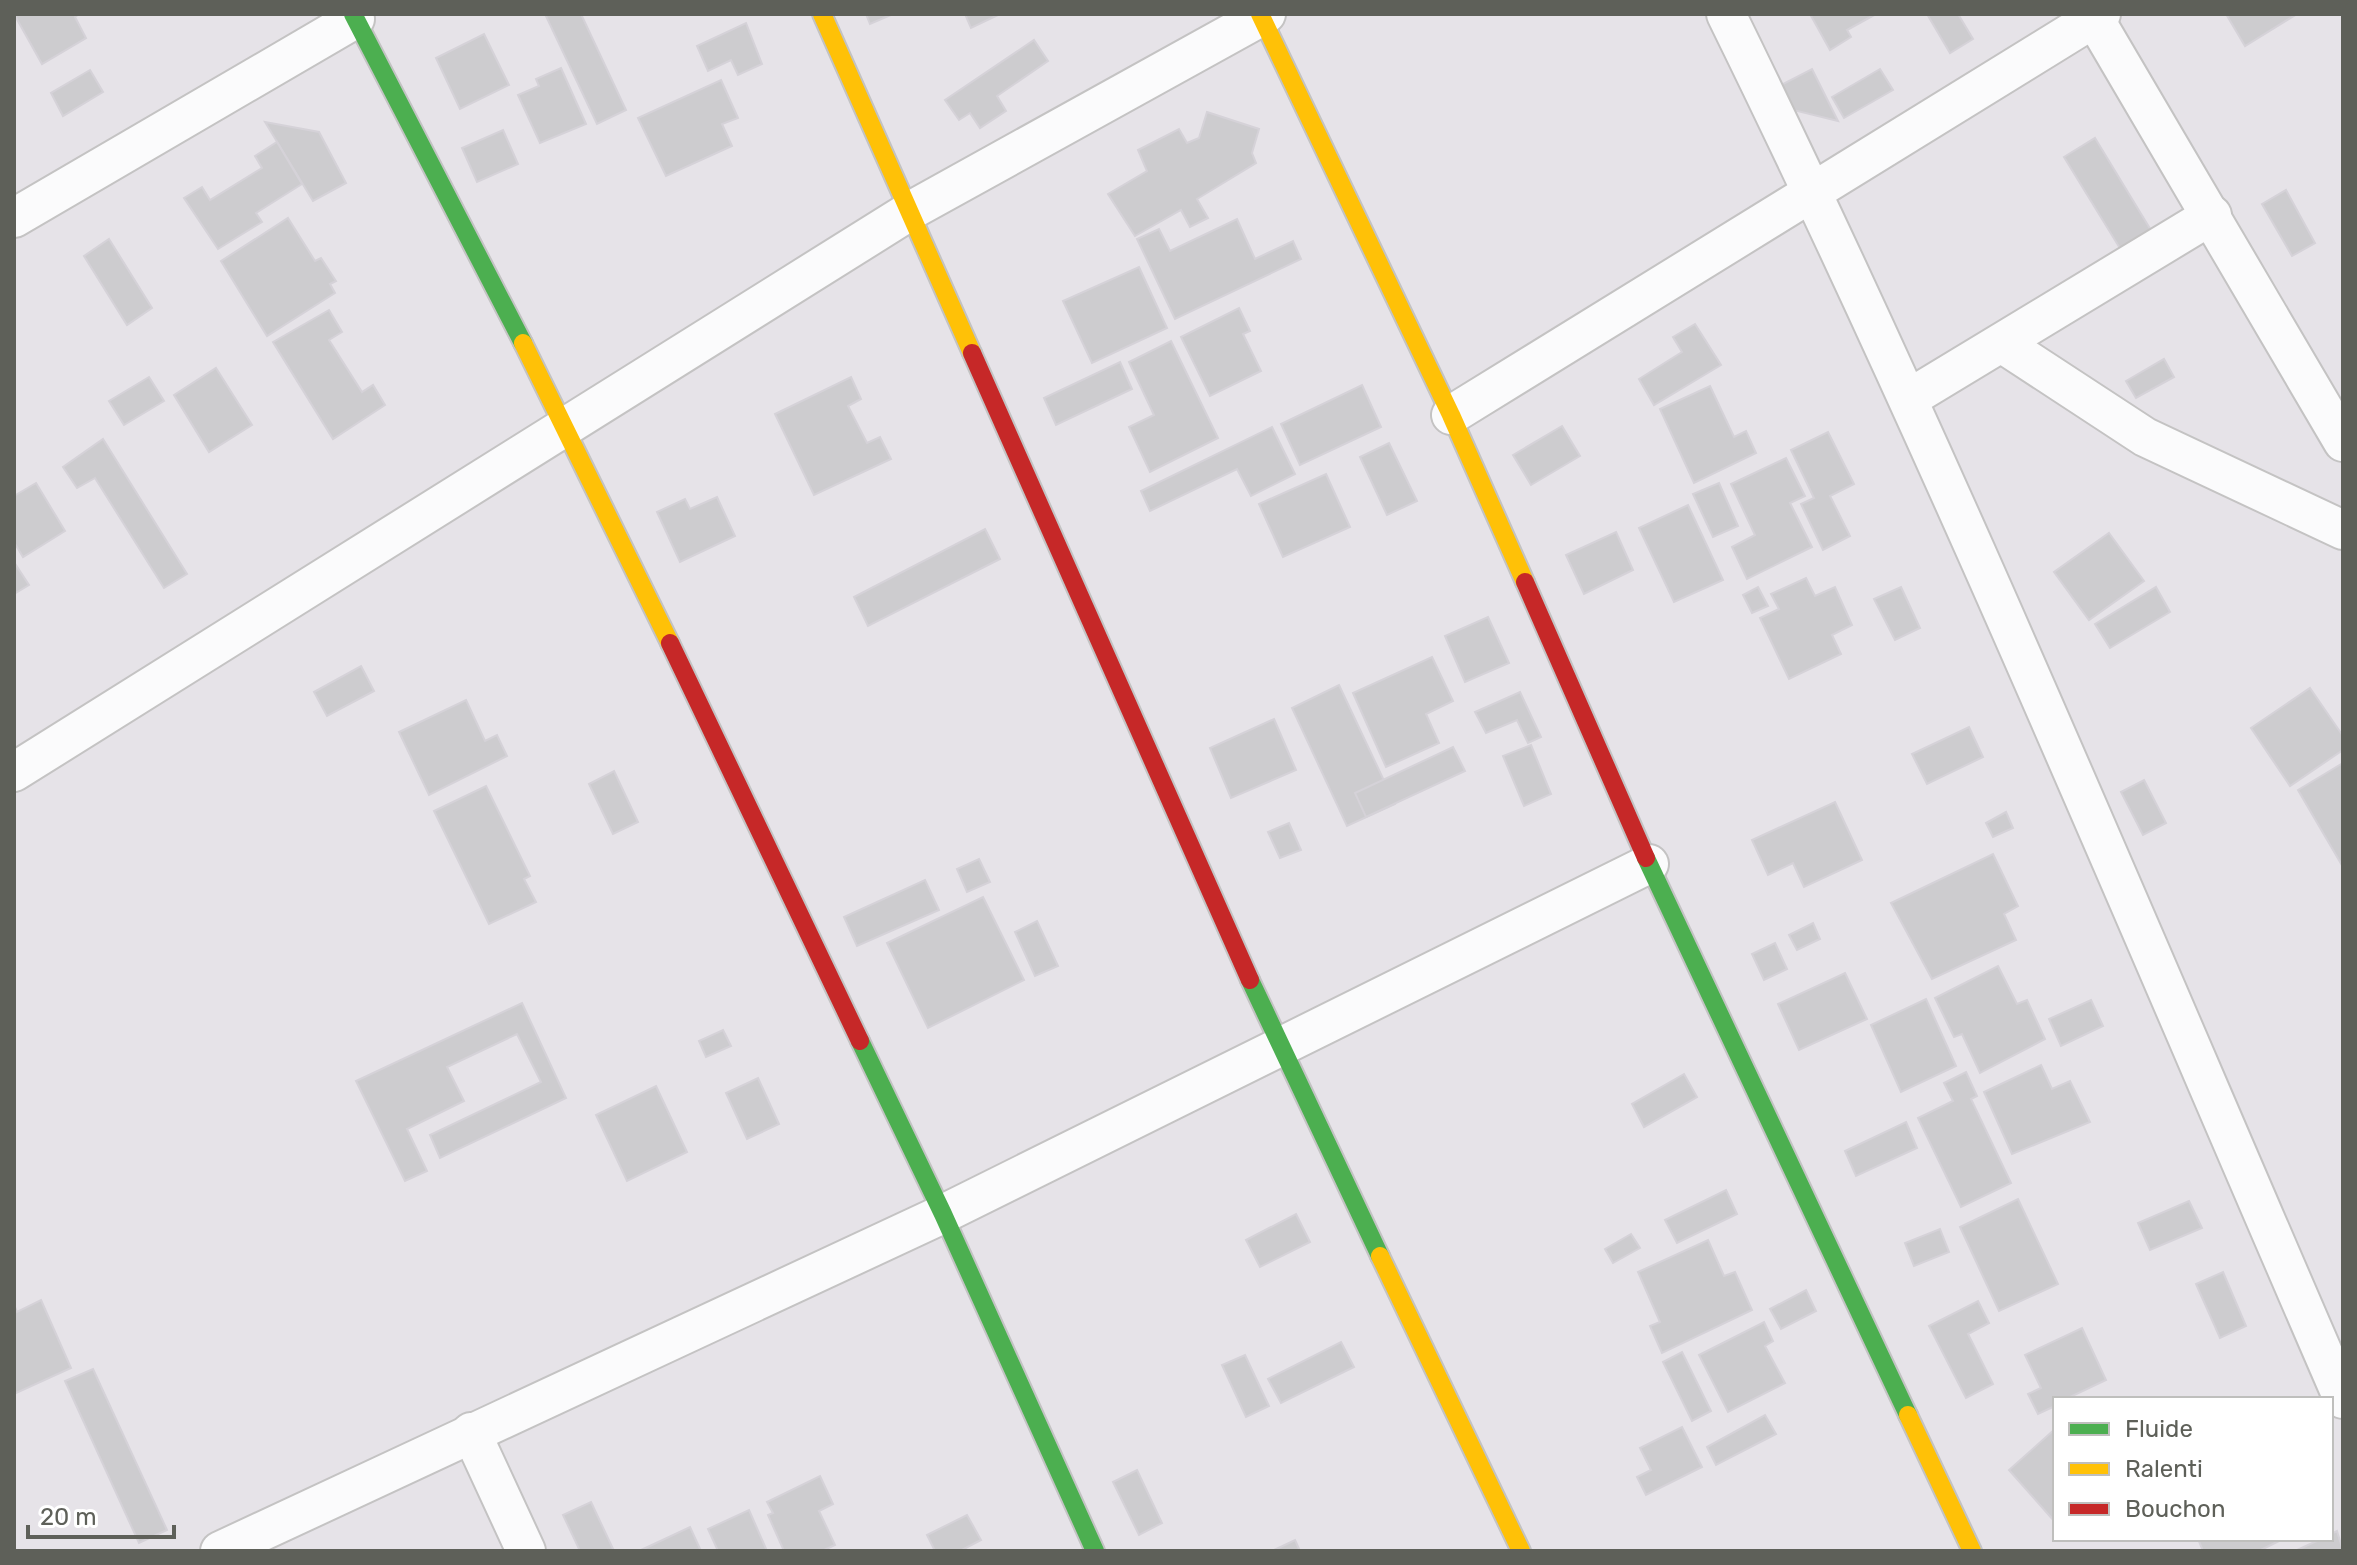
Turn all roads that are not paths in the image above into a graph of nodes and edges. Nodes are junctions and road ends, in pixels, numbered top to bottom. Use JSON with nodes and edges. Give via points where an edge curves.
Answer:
{"nodes":[{"id":1,"x":822,"y":14,"type":"edge"},
{"id":2,"x":1726,"y":14,"type":"edge"},
{"id":3,"x":1262,"y":15,"type":"edge"},
{"id":4,"x":354,"y":16,"type":"edge"},
{"id":5,"x":2097,"y":16,"type":"edge"},
{"id":6,"x":1814,"y":194,"type":"junction"},
{"id":7,"x":910,"y":211,"type":"junction"},
{"id":8,"x":2212,"y":215,"type":"junction"},
{"id":9,"x":14,"y":218,"type":"edge"},
{"id":10,"x":2003,"y":344,"type":"junction"},
{"id":11,"x":1908,"y":399,"type":"junction"},
{"id":12,"x":1451,"y":415,"type":"junction"},
{"id":13,"x":565,"y":424,"type":"junction"},
{"id":14,"x":2343,"y":442,"type":"edge"},
{"id":15,"x":2343,"y":530,"type":"edge"},
{"id":16,"x":14,"y":772,"type":"edge"},
{"id":17,"x":1649,"y":864,"type":"junction"},
{"id":18,"x":1279,"y":1045,"type":"junction"},
{"id":19,"x":943,"y":1214,"type":"junction"},
{"id":20,"x":2343,"y":1399,"type":"edge"},
{"id":21,"x":471,"y":1432,"type":"junction"},
{"id":22,"x":220,"y":1551,"type":"edge"},
{"id":23,"x":526,"y":1551,"type":"edge"},
{"id":24,"x":1095,"y":1551,"type":"edge"},
{"id":25,"x":1521,"y":1551,"type":"edge"},
{"id":26,"x":1972,"y":1551,"type":"edge"}],
"edges":[{"from":1,"to":7,"type":"street"},
{"from":2,"to":6,"type":"street"},
{"from":3,"to":7,"type":"street"},
{"from":3,"to":12,"type":"street"},
{"from":4,"to":9,"type":"street"},
{"from":4,"to":13,"type":"street"},
{"from":5,"to":6,"type":"street"},
{"from":5,"to":8,"type":"street"},
{"from":6,"to":11,"type":"street"},
{"from":6,"to":12,"type":"street"},
{"from":7,"to":13,"type":"street"},
{"from":7,"to":18,"type":"street"},
{"from":8,"to":10,"type":"street"},
{"from":8,"to":14,"type":"street"},
{"from":10,"to":11,"type":"street"},
{"from":10,"to":15,"type":"street","via":[[2145,437]]},
{"from":11,"to":20,"type":"street"},
{"from":12,"to":17,"type":"street"},
{"from":13,"to":16,"type":"street"},
{"from":13,"to":19,"type":"street"},
{"from":17,"to":18,"type":"street"},
{"from":17,"to":26,"type":"street"},
{"from":18,"to":19,"type":"street"},
{"from":18,"to":25,"type":"street"},
{"from":19,"to":21,"type":"street"},
{"from":19,"to":24,"type":"street"},
{"from":21,"to":22,"type":"street"},
{"from":21,"to":23,"type":"street"}]}
